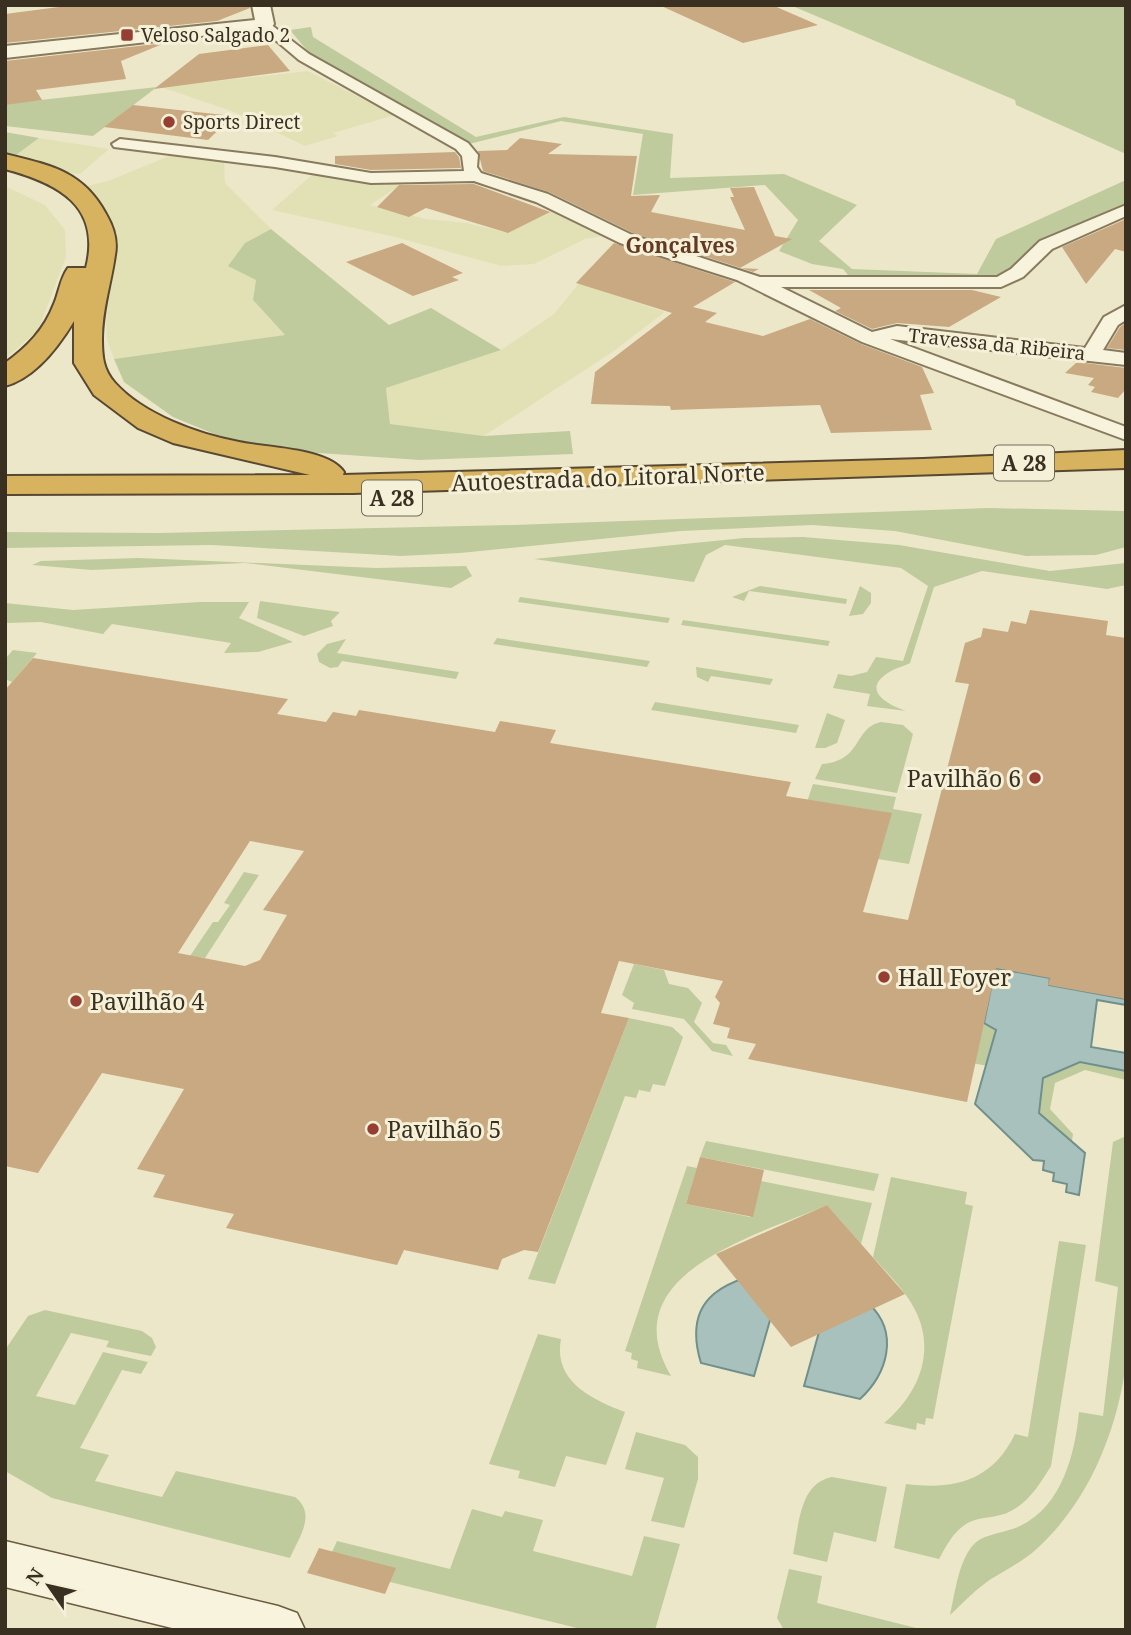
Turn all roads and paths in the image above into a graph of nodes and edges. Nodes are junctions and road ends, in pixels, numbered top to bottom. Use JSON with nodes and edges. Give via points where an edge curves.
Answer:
{"nodes":[{"id":1,"x":261,"y":5,"type":"edge"},
{"id":2,"x":265,"y":24,"type":"junction"},
{"id":3,"x":5,"y":52,"type":"edge"},
{"id":4,"x":120,"y":144,"type":"dead end"},
{"id":5,"x":5,"y":161,"type":"edge"},
{"id":6,"x":5,"y":171,"type":"edge"},
{"id":7,"x":475,"y":176,"type":"junction"},
{"id":8,"x":5,"y":179,"type":"edge"},
{"id":9,"x":86,"y":205,"type":"junction"},
{"id":10,"x":1123,"y":214,"type":"edge"},
{"id":11,"x":754,"y":282,"type":"junction"},
{"id":12,"x":1126,"y":311,"type":"edge"},
{"id":13,"x":869,"y":338,"type":"junction"},
{"id":14,"x":1091,"y":354,"type":"junction"},
{"id":15,"x":1126,"y":359,"type":"edge"},
{"id":16,"x":5,"y":377,"type":"edge"},
{"id":17,"x":1123,"y":441,"type":"edge"},
{"id":18,"x":1126,"y":477,"type":"edge"},
{"id":19,"x":353,"y":484,"type":"junction"},
{"id":20,"x":5,"y":485,"type":"edge"},
{"id":21,"x":5,"y":502,"type":"edge"},
{"id":22,"x":5,"y":1564,"type":"edge"},
{"id":23,"x":278,"y":1630,"type":"edge"}],
"edges":[{"from":1,"to":2,"type":"street"},
{"from":2,"to":3,"type":"street"},
{"from":2,"to":7,"type":"street","via":[[304,57],[462,146],[470,155],[469,167]]},
{"from":4,"to":7,"type":"street","via":[[371,178]]},
{"from":5,"to":9,"type":"highway","via":[[48,173],[83,194]]},
{"from":6,"to":9,"type":"highway","via":[[34,179]]},
{"from":7,"to":11,"type":"street","via":[[542,198],[626,239]]},
{"from":8,"to":16,"type":"highway","via":[[59,205],[81,236],[78,270],[59,328],[39,352]]},
{"from":9,"to":19,"type":"highway","via":[[102,234],[103,252],[88,314],[88,363],[104,389],[149,422],[184,437],[236,452],[309,463]]},
{"from":10,"to":11,"type":"street","via":[[1046,245],[1001,282]]},
{"from":11,"to":13,"type":"street"},
{"from":12,"to":14,"type":"street","via":[[1111,321]]},
{"from":13,"to":14,"type":"street","name":"Travessa da Ribeira","via":[[897,332]]},
{"from":13,"to":17,"type":"street"},
{"from":14,"to":15,"type":"street","name":"Travessa da Ribeira"},
{"from":17,"to":19,"type":"highway","name":"Autoestrada do Litoral Norte","number":"A 28","via":[[909,468]]},
{"from":18,"to":21,"type":"highway","name":"Autoestrada do Litoral Norte","number":"A 28","via":[[230,503]]},
{"from":19,"to":20,"type":"highway","name":"Autoestrada do Litoral Norte","number":"A 28"},
{"from":22,"to":23,"type":"main road"}]}
